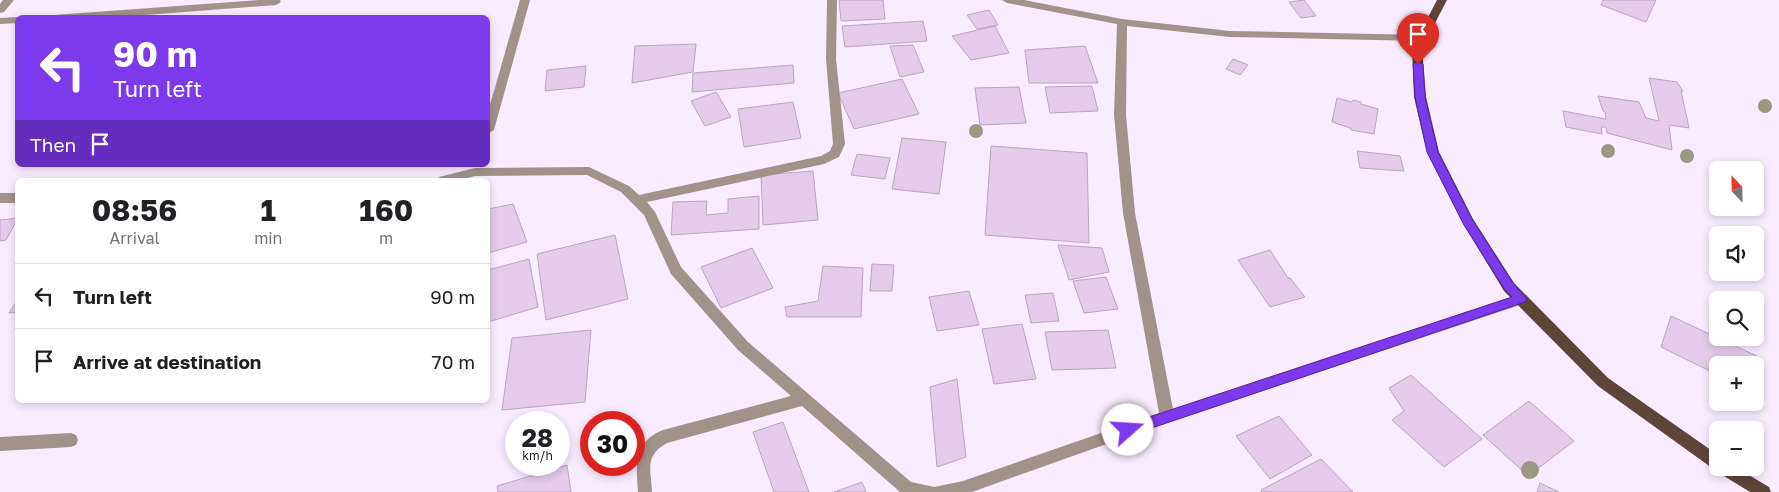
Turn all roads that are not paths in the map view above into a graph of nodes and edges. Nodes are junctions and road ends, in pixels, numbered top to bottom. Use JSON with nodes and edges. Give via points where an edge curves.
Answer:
{"nodes":[{"id":1,"x":9,"y":0,"type":"edge"},
{"id":2,"x":525,"y":0,"type":"edge"},
{"id":3,"x":832,"y":0,"type":"edge"},
{"id":4,"x":1007,"y":0,"type":"edge"},
{"id":5,"x":1442,"y":0,"type":"edge"},
{"id":6,"x":276,"y":2,"type":"dead end"},
{"id":7,"x":0,"y":10,"type":"edge"},
{"id":8,"x":96,"y":15,"type":"edge"},
{"id":9,"x":15,"y":20,"type":"edge"},
{"id":10,"x":0,"y":21,"type":"edge"},
{"id":11,"x":1122,"y":22,"type":"junction"},
{"id":12,"x":1423,"y":38,"type":"junction"},
{"id":13,"x":490,"y":123,"type":"edge"},
{"id":14,"x":476,"y":169,"type":"edge"},
{"id":15,"x":449,"y":178,"type":"edge"},
{"id":16,"x":0,"y":198,"type":"edge"},
{"id":17,"x":15,"y":198,"type":"edge"},
{"id":18,"x":637,"y":200,"type":"junction"},
{"id":19,"x":1521,"y":299,"type":"junction"},
{"id":20,"x":804,"y":399,"type":"junction"},
{"id":21,"x":1167,"y":417,"type":"junction"},
{"id":22,"x":72,"y":440,"type":"dead end"},
{"id":23,"x":0,"y":444,"type":"edge"},
{"id":24,"x":1709,"y":458,"type":"edge"},
{"id":25,"x":1737,"y":476,"type":"edge"},
{"id":26,"x":1760,"y":491,"type":"edge"},
{"id":27,"x":646,"y":492,"type":"edge"},
{"id":28,"x":929,"y":492,"type":"edge"},
{"id":29,"x":940,"y":492,"type":"edge"}],
"edges":[{"from":1,"to":7,"type":"street"},
{"from":2,"to":13,"type":"street"},
{"from":3,"to":18,"type":"street","via":[[830,59],[839,144],[835,154],[824,160]]},
{"from":4,"to":11,"type":"street"},
{"from":5,"to":12,"type":"main road"},
{"from":6,"to":8,"type":"street"},
{"from":9,"to":10,"type":"street"},
{"from":11,"to":12,"type":"street","via":[[1230,34]]},
{"from":11,"to":21,"type":"street","via":[[1120,115],[1129,213]]},
{"from":12,"to":19,"type":"main road","via":[[1417,48],[1420,97],[1433,152],[1468,222],[1509,287]]},
{"from":14,"to":15,"type":"street"},
{"from":14,"to":18,"type":"street","via":[[589,171],[625,189]]},
{"from":16,"to":17,"type":"street"},
{"from":18,"to":20,"type":"street","via":[[649,212],[676,270],[743,346]]},
{"from":19,"to":21,"type":"street"},
{"from":19,"to":24,"type":"main road","via":[[1603,382]]},
{"from":20,"to":27,"type":"street","via":[[663,436],[650,445],[642,461]]},
{"from":20,"to":28,"type":"street","via":[[908,489]]},
{"from":21,"to":29,"type":"street","via":[[964,488]]},
{"from":22,"to":23,"type":"street"},
{"from":25,"to":26,"type":"main road"}]}
